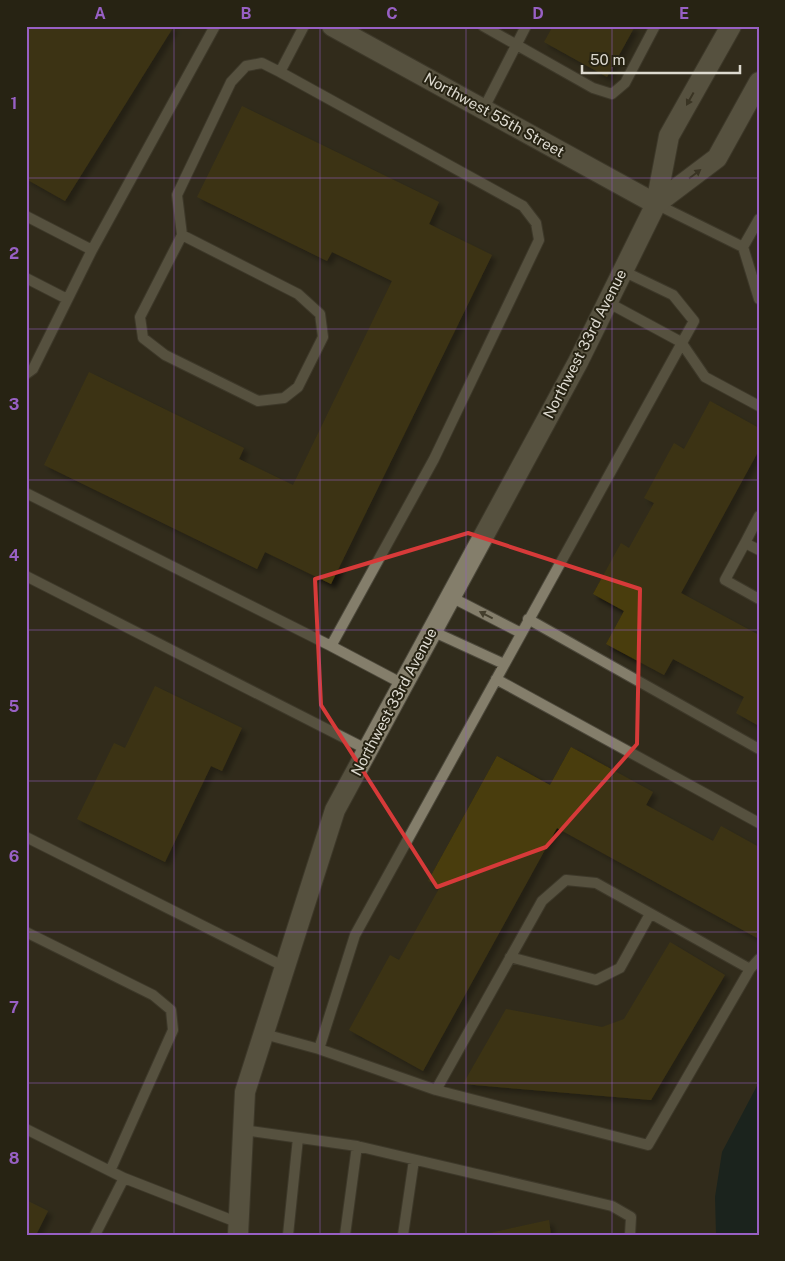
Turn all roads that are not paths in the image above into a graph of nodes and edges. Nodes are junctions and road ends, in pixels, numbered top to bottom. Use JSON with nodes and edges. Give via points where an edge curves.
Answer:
{"nodes":[{"id":1,"x":215,"y":26,"type":"edge"},
{"id":2,"x":304,"y":26,"type":"edge"},
{"id":3,"x":332,"y":26,"type":"edge"},
{"id":4,"x":483,"y":26,"type":"edge"},
{"id":5,"x":526,"y":26,"type":"edge"},
{"id":6,"x":655,"y":26,"type":"edge"},
{"id":7,"x":731,"y":26,"type":"edge"},
{"id":8,"x":516,"y":45,"type":"junction"},
{"id":9,"x":280,"y":72,"type":"junction"},
{"id":10,"x":759,"y":82,"type":"edge"},
{"id":11,"x":483,"y":110,"type":"junction"},
{"id":12,"x":656,"y":204,"type":"junction"},
{"id":13,"x":26,"y":216,"type":"edge"},
{"id":14,"x":759,"y":219,"type":"edge"},
{"id":15,"x":182,"y":235,"type":"junction"},
{"id":16,"x":743,"y":247,"type":"junction"},
{"id":17,"x":92,"y":250,"type":"junction"},
{"id":18,"x":623,"y":271,"type":"junction"},
{"id":19,"x":26,"y":278,"type":"edge"},
{"id":20,"x":67,"y":299,"type":"junction"},
{"id":21,"x":759,"y":299,"type":"edge"},
{"id":22,"x":607,"y":302,"type":"junction"},
{"id":23,"x":682,"y":342,"type":"junction"},
{"id":24,"x":26,"y":374,"type":"edge"},
{"id":25,"x":759,"y":406,"type":"edge"},
{"id":26,"x":28,"y":494,"type":"dead end"},
{"id":27,"x":759,"y":516,"type":"edge"},
{"id":28,"x":745,"y":543,"type":"junction"},
{"id":29,"x":759,"y":550,"type":"edge"},
{"id":30,"x":26,"y":576,"type":"edge"},
{"id":31,"x":450,"y":597,"type":"junction"},
{"id":32,"x":759,"y":599,"type":"edge"},
{"id":33,"x":528,"y":619,"type":"junction"},
{"id":34,"x":432,"y":631,"type":"junction"},
{"id":35,"x":521,"y":633,"type":"junction"},
{"id":36,"x":332,"y":646,"type":"junction"},
{"id":37,"x":504,"y":664,"type":"junction"},
{"id":38,"x":496,"y":679,"type":"junction"},
{"id":39,"x":403,"y":684,"type":"junction"},
{"id":40,"x":759,"y":749,"type":"edge"},
{"id":41,"x":368,"y":750,"type":"junction"},
{"id":42,"x":759,"y":823,"type":"edge"},
{"id":43,"x":26,"y":837,"type":"edge"},
{"id":44,"x":650,"y":914,"type":"junction"},
{"id":45,"x":26,"y":932,"type":"edge"},
{"id":46,"x":510,"y":957,"type":"junction"},
{"id":47,"x":759,"y":958,"type":"edge"},
{"id":48,"x":285,"y":967,"type":"junction"},
{"id":49,"x":750,"y":969,"type":"junction"},
{"id":50,"x":264,"y":1034,"type":"junction"},
{"id":51,"x":319,"y":1049,"type":"junction"},
{"id":52,"x":436,"y":1090,"type":"junction"},
{"id":53,"x":26,"y":1129,"type":"edge"},
{"id":54,"x":243,"y":1130,"type":"junction"},
{"id":55,"x":298,"y":1138,"type":"junction"},
{"id":56,"x":357,"y":1146,"type":"junction"},
{"id":57,"x":414,"y":1160,"type":"junction"},
{"id":58,"x":110,"y":1170,"type":"junction"},
{"id":59,"x":124,"y":1178,"type":"junction"},
{"id":60,"x":238,"y":1229,"type":"edge"},
{"id":61,"x":95,"y":1235,"type":"edge"},
{"id":62,"x":288,"y":1235,"type":"edge"},
{"id":63,"x":345,"y":1235,"type":"edge"},
{"id":64,"x":403,"y":1235,"type":"edge"},
{"id":65,"x":630,"y":1235,"type":"edge"}],
"edges":[{"from":1,"to":17,"type":"lane"},
{"from":2,"to":9,"type":"lane"},
{"from":3,"to":11,"type":"street","name":"Northwest 55th Street"},
{"from":4,"to":8,"type":"lane"},
{"from":5,"to":8,"type":"lane"},
{"from":6,"to":8,"type":"lane","via":[[625,83],[612,94],[592,88]]},
{"from":7,"to":12,"type":"street","name":"Northwest 33rd Avenue","one_way":true,"via":[[670,136]]},
{"from":8,"to":11,"type":"lane"},
{"from":9,"to":15,"type":"lane","via":[[262,64],[246,66],[231,82],[177,195]]},
{"from":9,"to":36,"type":"lane","via":[[523,206],[536,222],[540,240],[434,459]]},
{"from":12,"to":10,"type":"street","name":"Northwest 33rd Avenue","one_way":true,"via":[[717,158]]},
{"from":11,"to":12,"type":"street","name":"Northwest 55th Street"},
{"from":12,"to":16,"type":"lane"},
{"from":12,"to":18,"type":"street","name":"Northwest 33rd Avenue"},
{"from":13,"to":17,"type":"lane"},
{"from":14,"to":16,"type":"lane"},
{"from":15,"to":15,"type":"lane","via":[[140,317],[143,338],[165,355],[258,401],[284,398],[298,388],[323,338],[320,314],[298,294]]},
{"from":16,"to":21,"type":"lane"},
{"from":17,"to":20,"type":"lane"},
{"from":18,"to":22,"type":"street","name":"Northwest 33rd Avenue"},
{"from":18,"to":23,"type":"lane","via":[[673,296],[694,321]]},
{"from":19,"to":20,"type":"lane"},
{"from":20,"to":24,"type":"lane","via":[[33,369]]},
{"from":22,"to":23,"type":"lane"},
{"from":22,"to":31,"type":"street","name":"Northwest 33rd Avenue","via":[[578,362]]},
{"from":23,"to":25,"type":"lane","via":[[705,377]]},
{"from":23,"to":33,"type":"lane"},
{"from":26,"to":36,"type":"lane"},
{"from":27,"to":28,"type":"lane"},
{"from":28,"to":29,"type":"lane"},
{"from":28,"to":32,"type":"lane","via":[[725,580]]},
{"from":30,"to":41,"type":"lane"},
{"from":31,"to":34,"type":"street","name":"Northwest 33rd Avenue"},
{"from":35,"to":31,"type":"lane","one_way":true},
{"from":33,"to":35,"type":"lane"},
{"from":33,"to":40,"type":"lane"},
{"from":34,"to":37,"type":"lane"},
{"from":34,"to":39,"type":"street","name":"Northwest 33rd Avenue"},
{"from":35,"to":37,"type":"lane"},
{"from":36,"to":39,"type":"lane"},
{"from":37,"to":38,"type":"lane"},
{"from":38,"to":42,"type":"lane"},
{"from":38,"to":51,"type":"lane","via":[[356,935]]},
{"from":39,"to":41,"type":"street","name":"Northwest 33rd Avenue"},
{"from":41,"to":48,"type":"street","name":"Northwest 33rd Avenue","via":[[336,810]]},
{"from":43,"to":48,"type":"lane"},
{"from":44,"to":46,"type":"lane","via":[[620,968],[596,980]]},
{"from":44,"to":46,"type":"lane","via":[[596,883],[566,880],[542,901]]},
{"from":44,"to":49,"type":"lane"},
{"from":45,"to":58,"type":"lane","via":[[153,995],[171,1010],[173,1030]]},
{"from":46,"to":52,"type":"lane"},
{"from":47,"to":49,"type":"lane"},
{"from":48,"to":50,"type":"street","name":"Northwest 33rd Avenue"},
{"from":49,"to":52,"type":"lane","via":[[648,1145]]},
{"from":50,"to":51,"type":"lane"},
{"from":50,"to":54,"type":"street","name":"Northwest 33rd Avenue","via":[[245,1092]]},
{"from":51,"to":52,"type":"lane"},
{"from":53,"to":58,"type":"lane"},
{"from":54,"to":55,"type":"lane"},
{"from":54,"to":60,"type":"street","name":"Northwest 33rd Avenue"},
{"from":55,"to":56,"type":"lane"},
{"from":55,"to":62,"type":"lane"},
{"from":56,"to":57,"type":"lane"},
{"from":56,"to":63,"type":"lane"},
{"from":57,"to":64,"type":"lane"},
{"from":57,"to":65,"type":"lane","via":[[612,1206],[631,1218]]},
{"from":58,"to":59,"type":"lane"},
{"from":59,"to":60,"type":"lane"},
{"from":59,"to":61,"type":"lane"}]}
